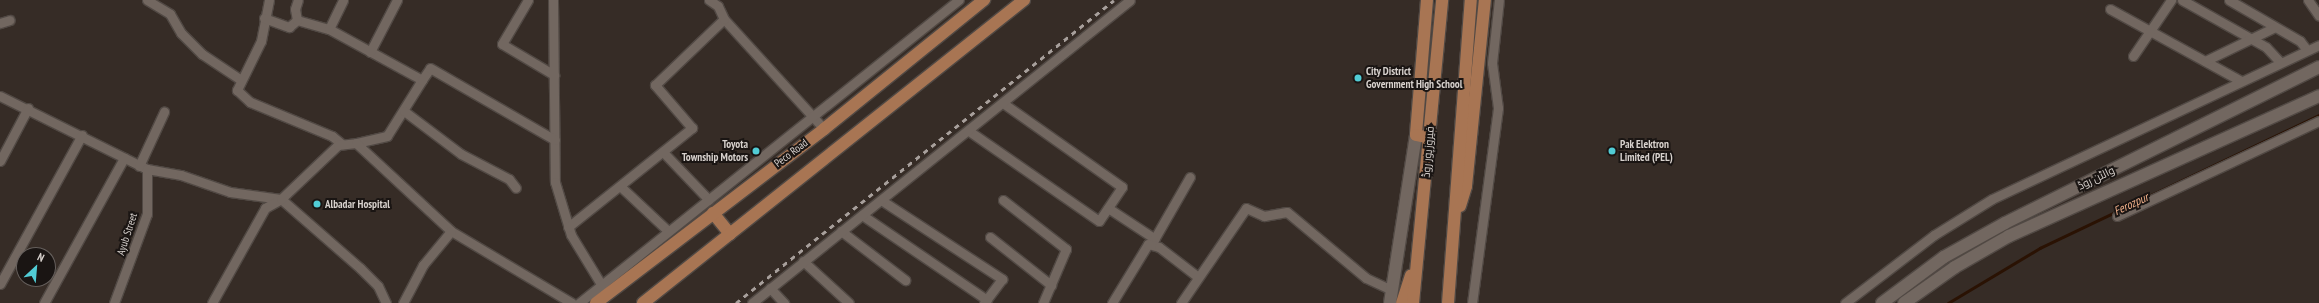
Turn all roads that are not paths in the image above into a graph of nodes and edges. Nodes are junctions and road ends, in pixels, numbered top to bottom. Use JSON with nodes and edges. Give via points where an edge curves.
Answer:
{"nodes":[{"id":1,"x":147,"y":0,"type":"edge"},
{"id":2,"x":269,"y":0,"type":"edge"},
{"id":3,"x":298,"y":0,"type":"edge"},
{"id":4,"x":343,"y":0,"type":"edge"},
{"id":5,"x":397,"y":0,"type":"edge"},
{"id":6,"x":528,"y":0,"type":"edge"},
{"id":7,"x":553,"y":0,"type":"edge"},
{"id":8,"x":709,"y":0,"type":"edge"},
{"id":9,"x":984,"y":0,"type":"edge"},
{"id":10,"x":1024,"y":0,"type":"edge"},
{"id":11,"x":1130,"y":0,"type":"edge"},
{"id":12,"x":1428,"y":0,"type":"edge"},
{"id":13,"x":1442,"y":0,"type":"edge"},
{"id":14,"x":1471,"y":0,"type":"edge"},
{"id":15,"x":1485,"y":0,"type":"edge"},
{"id":16,"x":1499,"y":0,"type":"edge"},
{"id":17,"x":2171,"y":0,"type":"edge"},
{"id":18,"x":2182,"y":0,"type":"edge"},
{"id":19,"x":2229,"y":0,"type":"edge"},
{"id":20,"x":956,"y":1,"type":"edge"},
{"id":21,"x":2310,"y":1,"type":"edge"},
{"id":22,"x":719,"y":2,"type":"edge"},
{"id":23,"x":2110,"y":9,"type":"dead end"},
{"id":24,"x":968,"y":12,"type":"junction"},
{"id":25,"x":2319,"y":16,"type":"edge"},
{"id":26,"x":264,"y":18,"type":"junction"},
{"id":27,"x":724,"y":19,"type":"junction"},
{"id":28,"x":10,"y":20,"type":"dead end"},
{"id":29,"x":297,"y":20,"type":"junction"},
{"id":30,"x":0,"y":22,"type":"edge"},
{"id":31,"x":2275,"y":27,"type":"junction"},
{"id":32,"x":329,"y":29,"type":"junction"},
{"id":33,"x":2150,"y":29,"type":"junction"},
{"id":34,"x":2250,"y":39,"type":"junction"},
{"id":35,"x":2319,"y":45,"type":"edge"},
{"id":36,"x":2307,"y":50,"type":"junction"},
{"id":37,"x":370,"y":52,"type":"junction"},
{"id":38,"x":2133,"y":56,"type":"dead end"},
{"id":39,"x":2279,"y":61,"type":"junction"},
{"id":40,"x":2205,"y":62,"type":"junction"},
{"id":41,"x":2317,"y":69,"type":"edge"},
{"id":42,"x":554,"y":75,"type":"junction"},
{"id":43,"x":241,"y":80,"type":"junction"},
{"id":44,"x":422,"y":80,"type":"junction"},
{"id":45,"x":2241,"y":81,"type":"junction"},
{"id":46,"x":0,"y":96,"type":"edge"},
{"id":47,"x":2319,"y":96,"type":"edge"},
{"id":48,"x":1003,"y":103,"type":"junction"},
{"id":49,"x":28,"y":108,"type":"junction"},
{"id":50,"x":404,"y":111,"type":"junction"},
{"id":51,"x":164,"y":112,"type":"dead end"},
{"id":52,"x":812,"y":116,"type":"junction"},
{"id":53,"x":2319,"y":121,"type":"edge"},
{"id":54,"x":824,"y":129,"type":"junction"},
{"id":55,"x":969,"y":131,"type":"junction"},
{"id":56,"x":82,"y":135,"type":"junction"},
{"id":57,"x":1416,"y":135,"type":"junction"},
{"id":58,"x":1430,"y":138,"type":"junction"},
{"id":59,"x":555,"y":140,"type":"junction"},
{"id":60,"x":342,"y":144,"type":"junction"},
{"id":61,"x":356,"y":144,"type":"junction"},
{"id":62,"x":770,"y":150,"type":"junction"},
{"id":63,"x":663,"y":152,"type":"junction"},
{"id":64,"x":124,"y":158,"type":"junction"},
{"id":65,"x":0,"y":161,"type":"edge"},
{"id":66,"x":780,"y":162,"type":"junction"},
{"id":67,"x":143,"y":167,"type":"junction"},
{"id":68,"x":744,"y":171,"type":"junction"},
{"id":69,"x":1190,"y":177,"type":"dead end"},
{"id":70,"x":753,"y":183,"type":"junction"},
{"id":71,"x":620,"y":186,"type":"junction"},
{"id":72,"x":516,"y":188,"type":"dead end"},
{"id":73,"x":281,"y":199,"type":"junction"},
{"id":74,"x":709,"y":200,"type":"junction"},
{"id":75,"x":881,"y":200,"type":"junction"},
{"id":76,"x":1003,"y":200,"type":"dead end"},
{"id":77,"x":1108,"y":208,"type":"junction"},
{"id":78,"x":713,"y":213,"type":"junction"},
{"id":79,"x":862,"y":215,"type":"junction"},
{"id":80,"x":2118,"y":216,"type":"dead end"},
{"id":81,"x":1457,"y":218,"type":"junction"},
{"id":82,"x":568,"y":227,"type":"junction"},
{"id":83,"x":667,"y":230,"type":"junction"},
{"id":84,"x":452,"y":231,"type":"junction"},
{"id":85,"x":841,"y":231,"type":"junction"},
{"id":86,"x":730,"y":234,"type":"junction"},
{"id":87,"x":990,"y":237,"type":"dead end"},
{"id":88,"x":1154,"y":241,"type":"junction"},
{"id":89,"x":1420,"y":247,"type":"junction"},
{"id":90,"x":803,"y":261,"type":"junction"},
{"id":91,"x":1198,"y":277,"type":"junction"},
{"id":92,"x":905,"y":280,"type":"dead end"},
{"id":93,"x":0,"y":284,"type":"edge"},
{"id":94,"x":1051,"y":285,"type":"junction"},
{"id":95,"x":770,"y":288,"type":"junction"},
{"id":96,"x":604,"y":289,"type":"junction"},
{"id":97,"x":1392,"y":290,"type":"junction"},
{"id":98,"x":986,"y":301,"type":"edge"},
{"id":99,"x":44,"y":303,"type":"edge"},
{"id":100,"x":114,"y":303,"type":"edge"},
{"id":101,"x":212,"y":303,"type":"edge"},
{"id":102,"x":386,"y":303,"type":"edge"},
{"id":103,"x":403,"y":303,"type":"edge"},
{"id":104,"x":572,"y":303,"type":"edge"},
{"id":105,"x":579,"y":303,"type":"edge"},
{"id":106,"x":596,"y":303,"type":"edge"},
{"id":107,"x":643,"y":303,"type":"edge"},
{"id":108,"x":752,"y":303,"type":"edge"},
{"id":109,"x":784,"y":303,"type":"edge"},
{"id":110,"x":848,"y":303,"type":"edge"},
{"id":111,"x":1044,"y":303,"type":"edge"},
{"id":112,"x":1112,"y":303,"type":"edge"},
{"id":113,"x":1181,"y":303,"type":"edge"},
{"id":114,"x":1390,"y":303,"type":"edge"},
{"id":115,"x":1402,"y":303,"type":"edge"},
{"id":116,"x":1413,"y":303,"type":"edge"},
{"id":117,"x":1448,"y":303,"type":"edge"},
{"id":118,"x":1472,"y":303,"type":"edge"},
{"id":119,"x":1845,"y":303,"type":"edge"},
{"id":120,"x":1882,"y":303,"type":"edge"},
{"id":121,"x":1904,"y":303,"type":"edge"}],
"edges":[{"from":1,"to":43,"type":"street","via":[[170,14],[181,33],[202,54]]},
{"from":2,"to":26,"type":"street"},
{"from":3,"to":29,"type":"street","via":[[295,9]]},
{"from":4,"to":32,"type":"street"},
{"from":5,"to":37,"type":"street"},
{"from":6,"to":42,"type":"street","via":[[502,44]]},
{"from":7,"to":42,"type":"street"},
{"from":8,"to":22,"type":"street"},
{"from":9,"to":24,"type":"main road","name":"Peco Road"},
{"from":10,"to":86,"type":"main road"},
{"from":11,"to":48,"type":"street"},
{"from":12,"to":57,"type":"main road"},
{"from":13,"to":58,"type":"main road","name":"فیروزپور روڈ"},
{"from":14,"to":81,"type":"main road","via":[[1463,79]]},
{"from":15,"to":81,"type":"main road","via":[[1466,186]]},
{"from":16,"to":118,"type":"street","via":[[1492,63],[1498,108]]},
{"from":17,"to":33,"type":"street"},
{"from":18,"to":34,"type":"street"},
{"from":19,"to":31,"type":"street"},
{"from":20,"to":24,"type":"street"},
{"from":20,"to":52,"type":"street"},
{"from":21,"to":25,"type":"street"},
{"from":22,"to":27,"type":"street"},
{"from":23,"to":33,"type":"street"},
{"from":24,"to":54,"type":"main road","name":"Peco Road"},
{"from":26,"to":29,"type":"street","via":[[289,27]]},
{"from":26,"to":43,"type":"street","via":[[261,41]]},
{"from":27,"to":52,"type":"street"},
{"from":27,"to":63,"type":"street","via":[[655,85],[692,128]]},
{"from":28,"to":30,"type":"street"},
{"from":29,"to":32,"type":"street"},
{"from":31,"to":34,"type":"street"},
{"from":31,"to":36,"type":"street"},
{"from":32,"to":37,"type":"street"},
{"from":33,"to":38,"type":"street"},
{"from":33,"to":40,"type":"street"},
{"from":34,"to":39,"type":"street","via":[[2274,53]]},
{"from":34,"to":40,"type":"street"},
{"from":35,"to":36,"type":"street"},
{"from":36,"to":39,"type":"street"},
{"from":37,"to":44,"type":"street"},
{"from":39,"to":45,"type":"street"},
{"from":40,"to":45,"type":"street"},
{"from":41,"to":120,"type":"main road","name":"والٹن روڈ","via":[[2005,223],[1944,257]]},
{"from":42,"to":59,"type":"street"},
{"from":43,"to":60,"type":"street","via":[[237,90],[250,102],[332,136]]},
{"from":44,"to":50,"type":"street"},
{"from":44,"to":59,"type":"street","via":[[430,68]]},
{"from":45,"to":119,"type":"street","via":[[1992,199],[1934,235]]},
{"from":46,"to":49,"type":"street"},
{"from":47,"to":121,"type":"main road","name":"والٹن روڈ","via":[[2009,236],[1956,267]]},
{"from":48,"to":55,"type":"street"},
{"from":48,"to":77,"type":"street","via":[[1122,187]]},
{"from":49,"to":56,"type":"street"},
{"from":49,"to":65,"type":"street"},
{"from":50,"to":61,"type":"street","via":[[387,136]]},
{"from":50,"to":72,"type":"street","via":[[461,154],[509,179]]},
{"from":51,"to":67,"type":"street"},
{"from":52,"to":54,"type":"street"},
{"from":52,"to":62,"type":"street"},
{"from":53,"to":80,"type":"street"},
{"from":54,"to":66,"type":"main road","name":"Peco Road"},
{"from":55,"to":75,"type":"street"},
{"from":55,"to":77,"type":"street","via":[[1096,222]]},
{"from":56,"to":64,"type":"street"},
{"from":56,"to":93,"type":"street"},
{"from":57,"to":58,"type":"main road"},
{"from":57,"to":97,"type":"main road"},
{"from":58,"to":89,"type":"main road","name":"فیروزپور روڈ"},
{"from":59,"to":82,"type":"street","via":[[555,182]]},
{"from":60,"to":61,"type":"street"},
{"from":60,"to":73,"type":"street"},
{"from":61,"to":84,"type":"street"},
{"from":62,"to":66,"type":"street"},
{"from":62,"to":68,"type":"street"},
{"from":63,"to":71,"type":"street"},
{"from":63,"to":74,"type":"street"},
{"from":64,"to":67,"type":"street"},
{"from":64,"to":99,"type":"street"},
{"from":66,"to":70,"type":"main road","name":"Peco Road"},
{"from":67,"to":73,"type":"street","via":[[230,192]]},
{"from":67,"to":100,"type":"street","name":"Ayub Street","via":[[147,214]]},
{"from":68,"to":70,"type":"street"},
{"from":68,"to":74,"type":"street"},
{"from":69,"to":88,"type":"street"},
{"from":70,"to":78,"type":"main road","name":"Peco Road"},
{"from":71,"to":82,"type":"street"},
{"from":71,"to":83,"type":"street"},
{"from":73,"to":101,"type":"street","via":[[265,208]]},
{"from":73,"to":102,"type":"street","via":[[369,277]]},
{"from":74,"to":83,"type":"street"},
{"from":75,"to":79,"type":"street"},
{"from":75,"to":98,"type":"street","via":[[1002,279]]},
{"from":76,"to":94,"type":"street","via":[[1066,249]]},
{"from":77,"to":88,"type":"street"},
{"from":78,"to":86,"type":"main road"},
{"from":78,"to":96,"type":"main road","name":"Peco Road"},
{"from":79,"to":85,"type":"street"},
{"from":79,"to":98,"type":"street"},
{"from":81,"to":117,"type":"main road"},
{"from":82,"to":96,"type":"street"},
{"from":83,"to":96,"type":"street"},
{"from":84,"to":103,"type":"street","via":[[423,265]]},
{"from":84,"to":104,"type":"street"},
{"from":85,"to":90,"type":"street"},
{"from":85,"to":92,"type":"street"},
{"from":86,"to":107,"type":"main road"},
{"from":87,"to":94,"type":"street"},
{"from":88,"to":91,"type":"street"},
{"from":88,"to":112,"type":"street","via":[[1148,244]]},
{"from":89,"to":115,"type":"main road"},
{"from":89,"to":116,"type":"main road","name":"فیروزپور روڈ"},
{"from":90,"to":95,"type":"street"},
{"from":90,"to":110,"type":"street"},
{"from":91,"to":97,"type":"street","via":[[1246,208],[1264,216],[1287,212],[1366,278]]},
{"from":91,"to":113,"type":"street"},
{"from":94,"to":111,"type":"street"},
{"from":95,"to":108,"type":"street"},
{"from":95,"to":109,"type":"street"},
{"from":96,"to":105,"type":"street"},
{"from":96,"to":106,"type":"main road","name":"Peco Road"},
{"from":97,"to":114,"type":"main road"}]}
